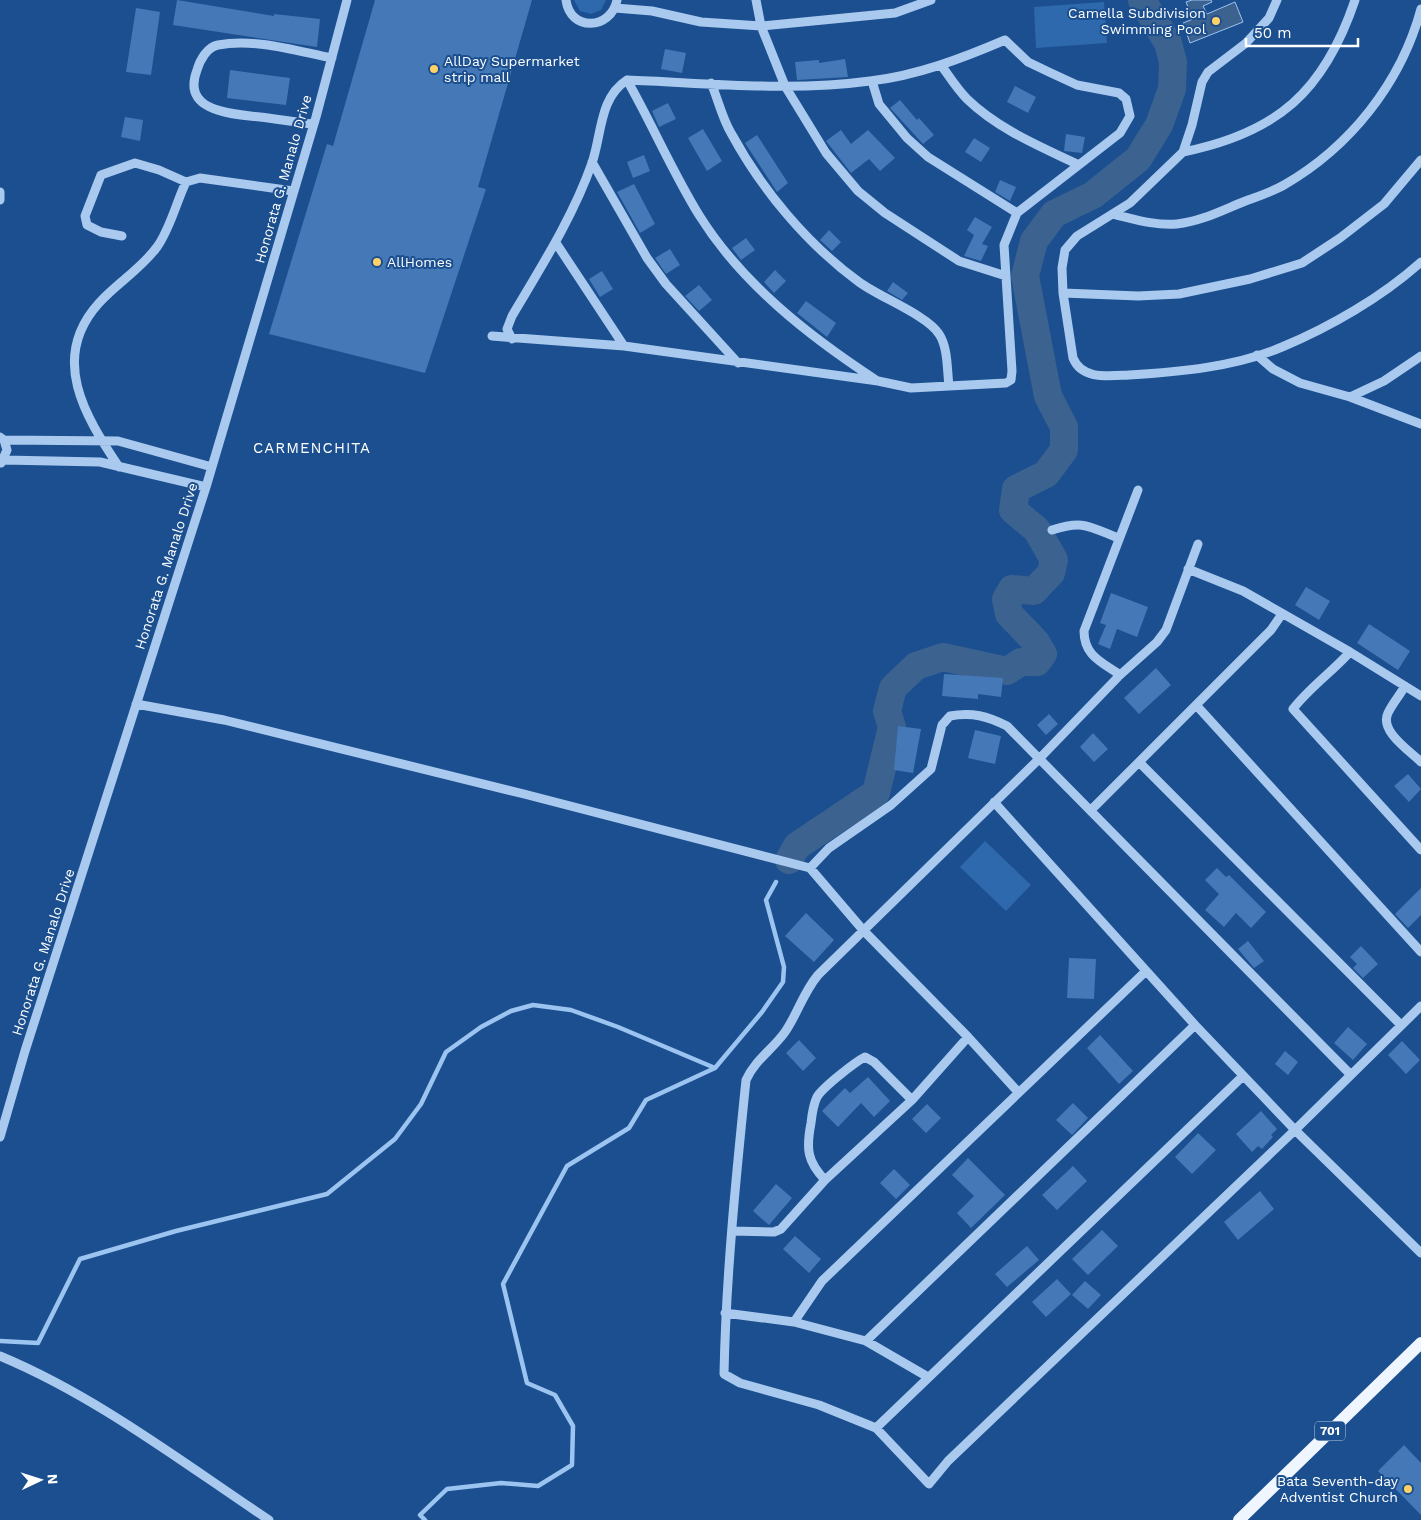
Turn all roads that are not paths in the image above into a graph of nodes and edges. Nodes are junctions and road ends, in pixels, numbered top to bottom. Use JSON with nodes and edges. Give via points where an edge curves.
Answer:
{"nodes":[{"id":1,"x":347,"y":0,"type":"edge"},
{"id":2,"x":566,"y":0,"type":"edge"},
{"id":3,"x":756,"y":0,"type":"edge"},
{"id":4,"x":931,"y":0,"type":"edge"},
{"id":5,"x":1277,"y":0,"type":"edge"},
{"id":6,"x":1355,"y":0,"type":"edge"},
{"id":7,"x":616,"y":4,"type":"edge"},
{"id":8,"x":1421,"y":9,"type":"edge"},
{"id":9,"x":761,"y":26,"type":"junction"},
{"id":10,"x":332,"y":58,"type":"junction"},
{"id":11,"x":941,"y":65,"type":"junction"},
{"id":12,"x":627,"y":80,"type":"junction"},
{"id":13,"x":872,"y":81,"type":"junction"},
{"id":14,"x":712,"y":83,"type":"junction"},
{"id":15,"x":785,"y":86,"type":"junction"},
{"id":16,"x":313,"y":124,"type":"junction"},
{"id":17,"x":1183,"y":152,"type":"junction"},
{"id":18,"x":1421,"y":160,"type":"edge"},
{"id":19,"x":592,"y":162,"type":"junction"},
{"id":20,"x":1077,"y":164,"type":"junction"},
{"id":21,"x":186,"y":182,"type":"junction"},
{"id":22,"x":293,"y":190,"type":"junction"},
{"id":23,"x":0,"y":192,"type":"edge"},
{"id":24,"x":0,"y":200,"type":"edge"},
{"id":25,"x":1017,"y":212,"type":"junction"},
{"id":26,"x":1113,"y":214,"type":"junction"},
{"id":27,"x":122,"y":236,"type":"dead end"},
{"id":28,"x":556,"y":242,"type":"junction"},
{"id":29,"x":1421,"y":262,"type":"edge"},
{"id":30,"x":1006,"y":276,"type":"junction"},
{"id":31,"x":1063,"y":293,"type":"junction"},
{"id":32,"x":492,"y":336,"type":"dead end"},
{"id":33,"x":512,"y":339,"type":"junction"},
{"id":34,"x":624,"y":346,"type":"junction"},
{"id":35,"x":1257,"y":355,"type":"junction"},
{"id":36,"x":1421,"y":356,"type":"edge"},
{"id":37,"x":738,"y":363,"type":"junction"},
{"id":38,"x":878,"y":381,"type":"junction"},
{"id":39,"x":949,"y":386,"type":"junction"},
{"id":40,"x":1350,"y":397,"type":"junction"},
{"id":41,"x":1421,"y":424,"type":"edge"},
{"id":42,"x":2,"y":439,"type":"edge"},
{"id":43,"x":101,"y":439,"type":"junction"},
{"id":44,"x":2,"y":462,"type":"edge"},
{"id":45,"x":119,"y":467,"type":"junction"},
{"id":46,"x":212,"y":467,"type":"junction"},
{"id":47,"x":206,"y":487,"type":"junction"},
{"id":48,"x":1138,"y":490,"type":"dead end"},
{"id":49,"x":1052,"y":530,"type":"dead end"},
{"id":50,"x":1118,"y":538,"type":"junction"},
{"id":51,"x":1198,"y":544,"type":"dead end"},
{"id":52,"x":1188,"y":570,"type":"junction"},
{"id":53,"x":1282,"y":614,"type":"junction"},
{"id":54,"x":1350,"y":652,"type":"junction"},
{"id":55,"x":1120,"y":675,"type":"junction"},
{"id":56,"x":1405,"y":686,"type":"junction"},
{"id":57,"x":1421,"y":696,"type":"edge"},
{"id":58,"x":136,"y":704,"type":"junction"},
{"id":59,"x":1197,"y":706,"type":"junction"},
{"id":60,"x":1039,"y":759,"type":"junction"},
{"id":61,"x":1139,"y":762,"type":"junction"},
{"id":62,"x":1421,"y":762,"type":"edge"},
{"id":63,"x":994,"y":802,"type":"junction"},
{"id":64,"x":1091,"y":810,"type":"junction"},
{"id":65,"x":1421,"y":850,"type":"edge"},
{"id":66,"x":810,"y":868,"type":"junction"},
{"id":67,"x":863,"y":930,"type":"junction"},
{"id":68,"x":1421,"y":952,"type":"edge"},
{"id":69,"x":1146,"y":971,"type":"junction"},
{"id":70,"x":1421,"y":1006,"type":"edge"},
{"id":71,"x":1195,"y":1025,"type":"junction"},
{"id":72,"x":1401,"y":1025,"type":"junction"},
{"id":73,"x":968,"y":1037,"type":"junction"},
{"id":74,"x":1350,"y":1074,"type":"junction"},
{"id":75,"x":1243,"y":1076,"type":"junction"},
{"id":76,"x":1018,"y":1092,"type":"junction"},
{"id":77,"x":912,"y":1100,"type":"junction"},
{"id":78,"x":1296,"y":1130,"type":"junction"},
{"id":79,"x":0,"y":1137,"type":"edge"},
{"id":80,"x":825,"y":1180,"type":"junction"},
{"id":81,"x":732,"y":1231,"type":"junction"},
{"id":82,"x":1421,"y":1253,"type":"edge"},
{"id":83,"x":725,"y":1313,"type":"junction"},
{"id":84,"x":794,"y":1322,"type":"junction"},
{"id":85,"x":866,"y":1341,"type":"junction"},
{"id":86,"x":1421,"y":1343,"type":"edge"},
{"id":87,"x":0,"y":1356,"type":"edge"},
{"id":88,"x":928,"y":1377,"type":"junction"},
{"id":89,"x":876,"y":1428,"type":"junction"},
{"id":90,"x":269,"y":1520,"type":"edge"},
{"id":91,"x":1239,"y":1520,"type":"edge"}],
"edges":[{"from":1,"to":10,"type":"street","name":"Honorata G. Manalo Drive"},
{"from":2,"to":7,"type":"street","via":[[571,14],[585,23],[603,21]]},
{"from":3,"to":9,"type":"street"},
{"from":4,"to":9,"type":"street","via":[[895,13]]},
{"from":5,"to":17,"type":"street","via":[[1269,18],[1246,43],[1208,72],[1202,82]]},
{"from":6,"to":17,"type":"street","via":[[1347,24],[1324,67],[1302,95],[1269,122],[1236,139]]},
{"from":7,"to":9,"type":"street","via":[[701,22]]},
{"from":8,"to":26,"type":"street","via":[[1390,83],[1353,131],[1318,162],[1283,186],[1214,214],[1178,224],[1152,224]]},
{"from":9,"to":15,"type":"street"},
{"from":10,"to":16,"type":"street","name":"Honorata G. Manalo Drive"},
{"from":10,"to":16,"type":"street","via":[[253,44],[216,45],[206,51],[194,78],[196,94],[202,103],[220,112]]},
{"from":11,"to":13,"type":"street"},
{"from":11,"to":20,"type":"street","via":[[965,97],[982,113],[1020,137]]},
{"from":11,"to":20,"type":"street","via":[[1005,40],[1028,62],[1050,73],[1077,85],[1119,93],[1126,99],[1130,116],[1120,133]]},
{"from":12,"to":14,"type":"street"},
{"from":12,"to":19,"type":"street","via":[[615,88],[606,106]]},
{"from":12,"to":38,"type":"street","via":[[675,174],[727,255],[766,296],[820,342]]},
{"from":13,"to":15,"type":"street"},
{"from":13,"to":25,"type":"street","via":[[879,104],[921,151]]},
{"from":14,"to":15,"type":"street"},
{"from":14,"to":39,"type":"street","via":[[730,131],[757,176],[809,239],[860,282],[938,332],[943,341]]},
{"from":15,"to":30,"type":"street","via":[[826,153],[858,191],[959,261]]},
{"from":16,"to":22,"type":"street","name":"Honorata G. Manalo Drive"},
{"from":17,"to":26,"type":"street","via":[[1130,203]]},
{"from":18,"to":31,"type":"street","via":[[1384,204],[1302,264],[1250,280],[1179,294]]},
{"from":19,"to":28,"type":"street"},
{"from":19,"to":37,"type":"street","via":[[647,258],[666,284]]},
{"from":20,"to":25,"type":"street"},
{"from":21,"to":22,"type":"street","via":[[200,178]]},
{"from":21,"to":27,"type":"street","via":[[135,163],[101,175],[85,216],[87,226]]},
{"from":21,"to":43,"type":"street","via":[[157,247],[99,303],[84,322],[75,354],[74,380],[91,424]]},
{"from":22,"to":46,"type":"street","name":"Honorata G. Manalo Drive"},
{"from":23,"to":24,"type":"street"},
{"from":25,"to":30,"type":"street","via":[[1004,245]]},
{"from":26,"to":31,"type":"street","via":[[1078,236],[1065,250]]},
{"from":28,"to":33,"type":"street","via":[[512,316],[508,329]]},
{"from":28,"to":34,"type":"street"},
{"from":29,"to":35,"type":"street","via":[[1362,306],[1282,347]]},
{"from":30,"to":39,"type":"street","via":[[1011,380]]},
{"from":31,"to":35,"type":"street","via":[[1073,358],[1082,373],[1108,376],[1158,373],[1218,365]]},
{"from":32,"to":33,"type":"street"},
{"from":33,"to":34,"type":"street"},
{"from":34,"to":37,"type":"street"},
{"from":35,"to":40,"type":"street","via":[[1300,383]]},
{"from":36,"to":40,"type":"street","via":[[1384,381]]},
{"from":37,"to":38,"type":"street"},
{"from":38,"to":39,"type":"street","via":[[911,388]]},
{"from":40,"to":41,"type":"street"},
{"from":42,"to":43,"type":"street"},
{"from":42,"to":44,"type":"street","via":[[7,450]]},
{"from":43,"to":45,"type":"street"},
{"from":43,"to":46,"type":"street"},
{"from":44,"to":45,"type":"street","via":[[100,462]]},
{"from":45,"to":47,"type":"street"},
{"from":46,"to":47,"type":"street","name":"Honorata G. Manalo Drive"},
{"from":47,"to":58,"type":"street","name":"Honorata G. Manalo Drive"},
{"from":48,"to":50,"type":"street"},
{"from":49,"to":50,"type":"street","via":[[1073,524],[1085,525]]},
{"from":50,"to":55,"type":"street","via":[[1084,632],[1084,642],[1088,652]]},
{"from":51,"to":52,"type":"street"},
{"from":52,"to":53,"type":"street","via":[[1242,591]]},
{"from":52,"to":55,"type":"street","via":[[1166,630]]},
{"from":53,"to":54,"type":"street"},
{"from":53,"to":59,"type":"street","via":[[1271,630]]},
{"from":54,"to":56,"type":"street"},
{"from":54,"to":65,"type":"street","via":[[1293,709]]},
{"from":55,"to":60,"type":"street"},
{"from":56,"to":57,"type":"street"},
{"from":56,"to":62,"type":"street","via":[[1387,714],[1386,722],[1388,729]]},
{"from":58,"to":66,"type":"street","via":[[224,720]]},
{"from":58,"to":79,"type":"street","name":"Honorata G. Manalo Drive"},
{"from":59,"to":61,"type":"street"},
{"from":59,"to":68,"type":"street"},
{"from":60,"to":63,"type":"street"},
{"from":60,"to":64,"type":"street"},
{"from":60,"to":66,"type":"street","via":[[1007,726],[985,715],[964,713],[950,716],[942,725],[930,769],[890,805],[829,848]]},
{"from":61,"to":64,"type":"street"},
{"from":61,"to":72,"type":"street"},
{"from":63,"to":67,"type":"street"},
{"from":63,"to":69,"type":"street"},
{"from":64,"to":74,"type":"street"},
{"from":66,"to":67,"type":"street"},
{"from":67,"to":73,"type":"street"},
{"from":67,"to":81,"type":"street","via":[[806,990],[784,1033],[758,1060],[746,1080]]},
{"from":69,"to":71,"type":"street"},
{"from":69,"to":76,"type":"street"},
{"from":70,"to":72,"type":"street"},
{"from":71,"to":75,"type":"street"},
{"from":71,"to":85,"type":"street"},
{"from":72,"to":74,"type":"street"},
{"from":73,"to":76,"type":"street"},
{"from":73,"to":77,"type":"street"},
{"from":74,"to":78,"type":"street"},
{"from":75,"to":78,"type":"street"},
{"from":75,"to":88,"type":"street"},
{"from":76,"to":84,"type":"street","via":[[822,1281]]},
{"from":77,"to":80,"type":"street"},
{"from":77,"to":80,"type":"street","via":[[865,1057],[818,1095],[813,1108],[808,1154],[814,1168]]},
{"from":78,"to":82,"type":"street"},
{"from":78,"to":89,"type":"street","via":[[948,1461],[929,1484]]},
{"from":80,"to":81,"type":"street","via":[[781,1229],[774,1232]]},
{"from":81,"to":83,"type":"street"},
{"from":83,"to":84,"type":"street"},
{"from":83,"to":89,"type":"street","via":[[724,1374],[740,1383],[819,1405]]},
{"from":84,"to":85,"type":"street"},
{"from":85,"to":88,"type":"street"},
{"from":86,"to":91,"type":"main road","number":"701"},
{"from":87,"to":90,"type":"street","via":[[28,1367],[94,1405]]},
{"from":88,"to":89,"type":"street"}]}
